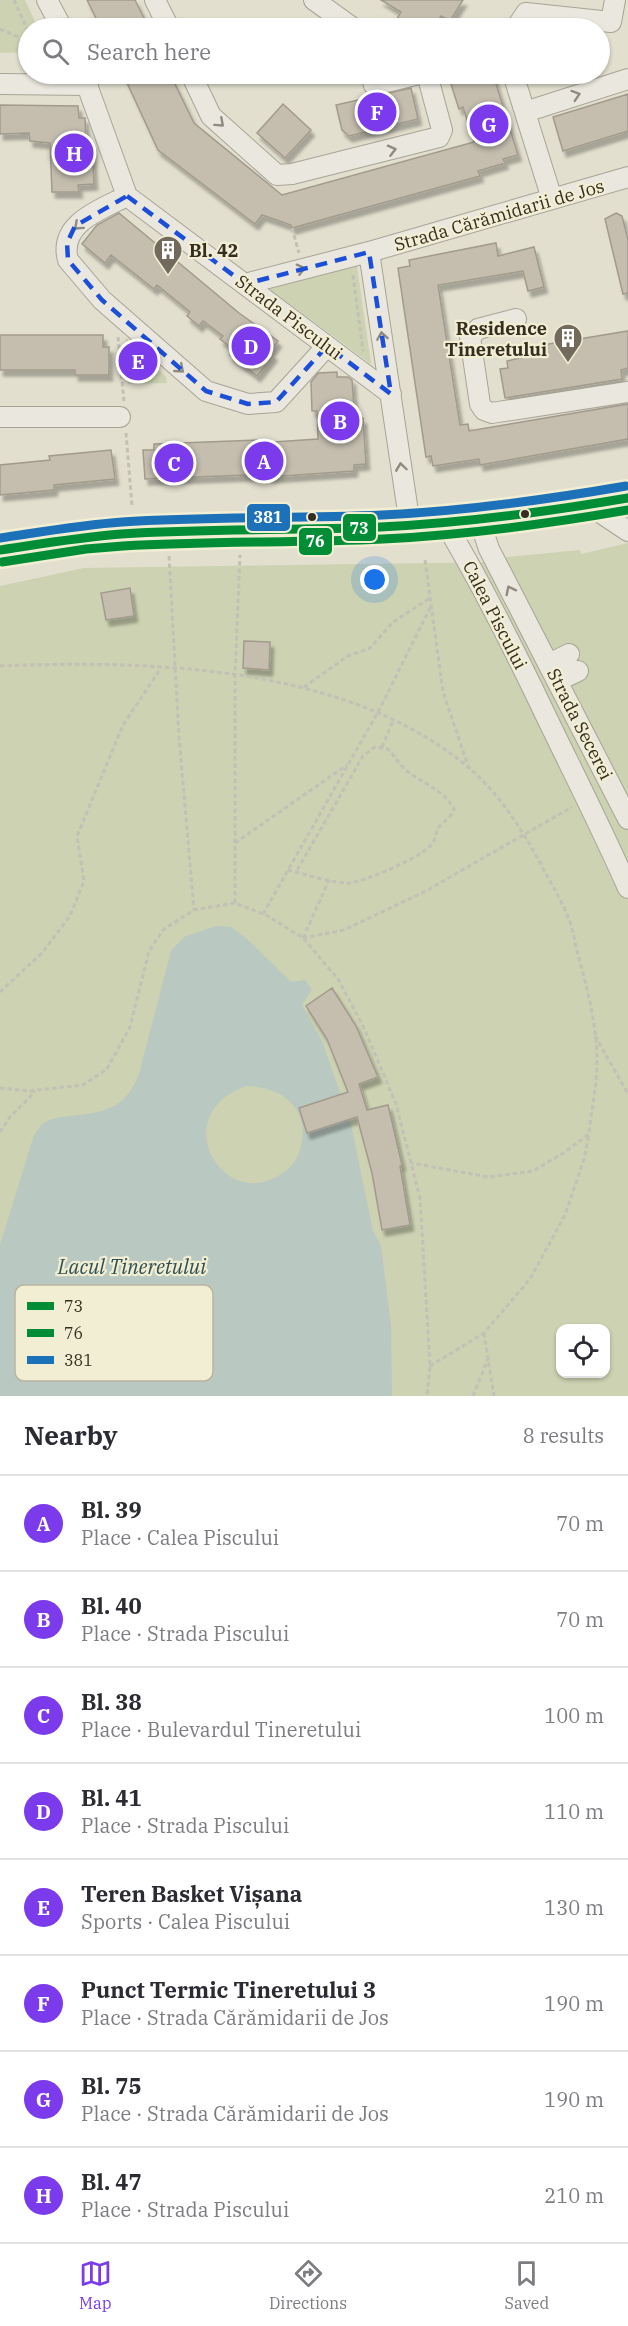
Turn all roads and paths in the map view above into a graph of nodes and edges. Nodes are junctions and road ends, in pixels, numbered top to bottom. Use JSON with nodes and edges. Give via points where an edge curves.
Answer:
{"nodes":[{"id":1,"x":14,"y":0,"type":"edge"},
{"id":2,"x":47,"y":0,"type":"edge"},
{"id":3,"x":155,"y":0,"type":"edge"},
{"id":4,"x":314,"y":0,"type":"edge"},
{"id":5,"x":615,"y":0,"type":"edge"},
{"id":6,"x":518,"y":14,"type":"edge"},
{"id":7,"x":22,"y":18,"type":"edge"},
{"id":8,"x":57,"y":18,"type":"edge"},
{"id":9,"x":164,"y":18,"type":"edge"},
{"id":10,"x":339,"y":18,"type":"edge"},
{"id":11,"x":569,"y":18,"type":"edge"},
{"id":12,"x":620,"y":22,"type":"edge"},
{"id":13,"x":0,"y":29,"type":"edge"},
{"id":14,"x":18,"y":37,"type":"edge"},
{"id":15,"x":628,"y":79,"type":"edge"},
{"id":16,"x":18,"y":83,"type":"edge"},
{"id":17,"x":0,"y":84,"type":"edge"},
{"id":18,"x":88,"y":84,"type":"edge"},
{"id":19,"x":195,"y":84,"type":"edge"},
{"id":20,"x":430,"y":84,"type":"edge"},
{"id":21,"x":516,"y":84,"type":"edge"},
{"id":22,"x":525,"y":112,"type":"junction"},
{"id":23,"x":628,"y":177,"type":"edge"},
{"id":24,"x":128,"y":196,"type":"junction"},
{"id":25,"x":552,"y":199,"type":"junction"},
{"id":26,"x":292,"y":228,"type":"dead end"},
{"id":27,"x":369,"y":252,"type":"junction"},
{"id":28,"x":303,"y":269,"type":"junction"},
{"id":29,"x":344,"y":274,"type":"dead end"},
{"id":30,"x":245,"y":284,"type":"junction"},
{"id":31,"x":516,"y":320,"type":"dead end"},
{"id":32,"x":354,"y":344,"type":"dead end"},
{"id":33,"x":327,"y":346,"type":"junction"},
{"id":34,"x":628,"y":392,"type":"edge"},
{"id":35,"x":391,"y":394,"type":"junction"},
{"id":36,"x":0,"y":417,"type":"edge"},
{"id":37,"x":120,"y":417,"type":"dead end"},
{"id":38,"x":628,"y":498,"type":"edge"},
{"id":39,"x":589,"y":505,"type":"junction"},
{"id":40,"x":479,"y":519,"type":"junction"},
{"id":41,"x":445,"y":523,"type":"junction"},
{"id":42,"x":410,"y":525,"type":"junction"},
{"id":43,"x":628,"y":531,"type":"edge"},
{"id":44,"x":0,"y":550,"type":"edge"},
{"id":45,"x":240,"y":555,"type":"dead end"},
{"id":46,"x":169,"y":556,"type":"dead end"},
{"id":47,"x":425,"y":560,"type":"dead end"},
{"id":48,"x":430,"y":598,"type":"junction"},
{"id":49,"x":431,"y":606,"type":"junction"},
{"id":50,"x":531,"y":629,"type":"junction"},
{"id":51,"x":509,"y":640,"type":"junction"},
{"id":52,"x":573,"y":663,"type":"dead end"},
{"id":53,"x":0,"y":666,"type":"edge"},
{"id":54,"x":162,"y":668,"type":"junction"},
{"id":55,"x":176,"y":669,"type":"junction"},
{"id":56,"x":235,"y":675,"type":"junction"},
{"id":57,"x":558,"y":681,"type":"junction"},
{"id":58,"x":304,"y":687,"type":"junction"},
{"id":59,"x":543,"y":710,"type":"junction"},
{"id":60,"x":378,"y":712,"type":"junction"},
{"id":61,"x":393,"y":721,"type":"junction"},
{"id":62,"x":382,"y":747,"type":"junction"},
{"id":63,"x":348,"y":765,"type":"junction"},
{"id":64,"x":468,"y":767,"type":"junction"},
{"id":65,"x":587,"y":800,"type":"junction"},
{"id":66,"x":628,"y":819,"type":"edge"},
{"id":67,"x":524,"y":833,"type":"junction"},
{"id":68,"x":235,"y":843,"type":"junction"},
{"id":69,"x":288,"y":870,"type":"junction"},
{"id":70,"x":296,"y":872,"type":"junction"},
{"id":71,"x":330,"y":879,"type":"junction"},
{"id":72,"x":628,"y":888,"type":"edge"},
{"id":73,"x":235,"y":903,"type":"junction"},
{"id":74,"x":194,"y":910,"type":"junction"},
{"id":75,"x":263,"y":914,"type":"junction"},
{"id":76,"x":303,"y":938,"type":"junction"},
{"id":77,"x":0,"y":992,"type":"edge"},
{"id":78,"x":594,"y":1035,"type":"junction"},
{"id":79,"x":0,"y":1088,"type":"edge"},
{"id":80,"x":36,"y":1090,"type":"junction"},
{"id":81,"x":628,"y":1094,"type":"edge"},
{"id":82,"x":0,"y":1132,"type":"edge"},
{"id":83,"x":588,"y":1134,"type":"junction"},
{"id":84,"x":411,"y":1163,"type":"junction"},
{"id":85,"x":484,"y":1333,"type":"junction"},
{"id":86,"x":488,"y":1358,"type":"junction"},
{"id":87,"x":430,"y":1366,"type":"junction"},
{"id":88,"x":427,"y":1396,"type":"edge"},
{"id":89,"x":473,"y":1396,"type":"edge"},
{"id":90,"x":494,"y":1396,"type":"edge"}],
"edges":[{"from":1,"to":7,"type":"path"},
{"from":2,"to":8,"type":"street"},
{"from":3,"to":9,"type":"street"},
{"from":4,"to":10,"type":"street"},
{"from":5,"to":12,"type":"street"},
{"from":6,"to":11,"type":"street"},
{"from":13,"to":14,"type":"path"},
{"from":22,"to":15,"type":"street","one_way":true},
{"from":16,"to":17,"type":"street"},
{"from":18,"to":24,"type":"street"},
{"from":19,"to":20,"type":"street","one_way":true,"via":[[211,116],[277,175],[440,137],[442,130]]},
{"from":21,"to":22,"type":"street"},
{"from":22,"to":25,"type":"street"},
{"from":23,"to":25,"type":"street","name":"Strada Cărămidarii de Jos"},
{"from":24,"to":30,"type":"street","name":"Strada Piscului"},
{"from":24,"to":33,"type":"street","one_way":true,"via":[[75,226],[69,236],[68,260],[102,300],[206,391],[248,404],[276,402]]},
{"from":25,"to":27,"type":"street","name":"Strada Cărămidarii de Jos"},
{"from":26,"to":28,"type":"path"},
{"from":27,"to":28,"type":"street","name":"Strada Cărămidarii de Jos"},
{"from":35,"to":27,"type":"street","name":"Strada Cărămidarii de Jos","one_way":true},
{"from":30,"to":28,"type":"street","name":"Strada Cărămidarii de Jos","one_way":true},
{"from":29,"to":32,"type":"path","via":[[352,272],[363,351]]},
{"from":30,"to":33,"type":"street","name":"Strada Piscului"},
{"from":31,"to":34,"type":"street","via":[[478,329],[470,337],[484,410],[492,413]]},
{"from":33,"to":35,"type":"street","name":"Strada Piscului"},
{"from":42,"to":35,"type":"street","one_way":true},
{"from":36,"to":37,"type":"street"},
{"from":38,"to":39,"type":"main road"},
{"from":39,"to":40,"type":"main road"},
{"from":39,"to":43,"type":"street"},
{"from":40,"to":41,"type":"main road"},
{"from":50,"to":40,"type":"street","name":"Strada Secerei","one_way":true,"via":[[489,549]]},
{"from":41,"to":42,"type":"main road"},
{"from":41,"to":51,"type":"street","name":"Calea Piscului"},
{"from":42,"to":44,"type":"main road","via":[[166,532],[86,537]]},
{"from":45,"to":56,"type":"path"},
{"from":46,"to":55,"type":"path"},
{"from":47,"to":48,"type":"path"},
{"from":48,"to":49,"type":"path"},
{"from":48,"to":58,"type":"path","via":[[393,622],[370,648],[348,656]]},
{"from":49,"to":60,"type":"path"},
{"from":49,"to":64,"type":"path","via":[[443,692]]},
{"from":50,"to":51,"type":"street"},
{"from":50,"to":57,"type":"street","name":"Strada Secerei"},
{"from":51,"to":59,"type":"street","name":"Calea Piscului"},
{"from":52,"to":57,"type":"street"},
{"from":53,"to":54,"type":"path"},
{"from":54,"to":55,"type":"path"},
{"from":54,"to":77,"type":"path","via":[[123,725],[77,836],[84,881],[70,916],[42,953]]},
{"from":55,"to":56,"type":"path"},
{"from":55,"to":74,"type":"path"},
{"from":56,"to":58,"type":"path"},
{"from":56,"to":68,"type":"path"},
{"from":57,"to":59,"type":"street"},
{"from":57,"to":66,"type":"street","name":"Strada Secerei"},
{"from":58,"to":60,"type":"path"},
{"from":59,"to":65,"type":"street","name":"Calea Piscului"},
{"from":60,"to":61,"type":"path"},
{"from":60,"to":63,"type":"path"},
{"from":61,"to":62,"type":"path"},
{"from":61,"to":64,"type":"path"},
{"from":62,"to":70,"type":"path","via":[[363,756]]},
{"from":62,"to":71,"type":"path","via":[[393,753],[409,773],[440,792],[452,805],[453,813],[438,829],[433,843],[399,865],[348,883]]},
{"from":63,"to":68,"type":"path"},
{"from":63,"to":69,"type":"path"},
{"from":64,"to":67,"type":"path"},
{"from":65,"to":67,"type":"path"},
{"from":65,"to":72,"type":"street","name":"Calea Piscului"},
{"from":67,"to":76,"type":"path","via":[[424,892],[344,930]]},
{"from":67,"to":78,"type":"path","via":[[567,914],[590,998]]},
{"from":68,"to":73,"type":"path"},
{"from":69,"to":70,"type":"path"},
{"from":69,"to":75,"type":"path"},
{"from":70,"to":71,"type":"path"},
{"from":71,"to":76,"type":"path"},
{"from":73,"to":74,"type":"path"},
{"from":73,"to":75,"type":"path"},
{"from":74,"to":80,"type":"path","via":[[164,929],[149,951],[130,1027],[107,1070],[83,1085]]},
{"from":75,"to":76,"type":"path"},
{"from":76,"to":84,"type":"path","via":[[338,979],[365,1030],[396,1104]]},
{"from":78,"to":81,"type":"path"},
{"from":78,"to":83,"type":"path","via":[[597,1063]]},
{"from":79,"to":80,"type":"path"},
{"from":80,"to":82,"type":"path"},
{"from":83,"to":84,"type":"path","via":[[533,1171],[489,1177]]},
{"from":83,"to":85,"type":"path","via":[[584,1160],[565,1215],[530,1279]]},
{"from":84,"to":87,"type":"path","via":[[420,1198]]},
{"from":85,"to":86,"type":"path"},
{"from":85,"to":87,"type":"path"},
{"from":86,"to":89,"type":"path"},
{"from":86,"to":90,"type":"path"},
{"from":87,"to":88,"type":"path"}]}
